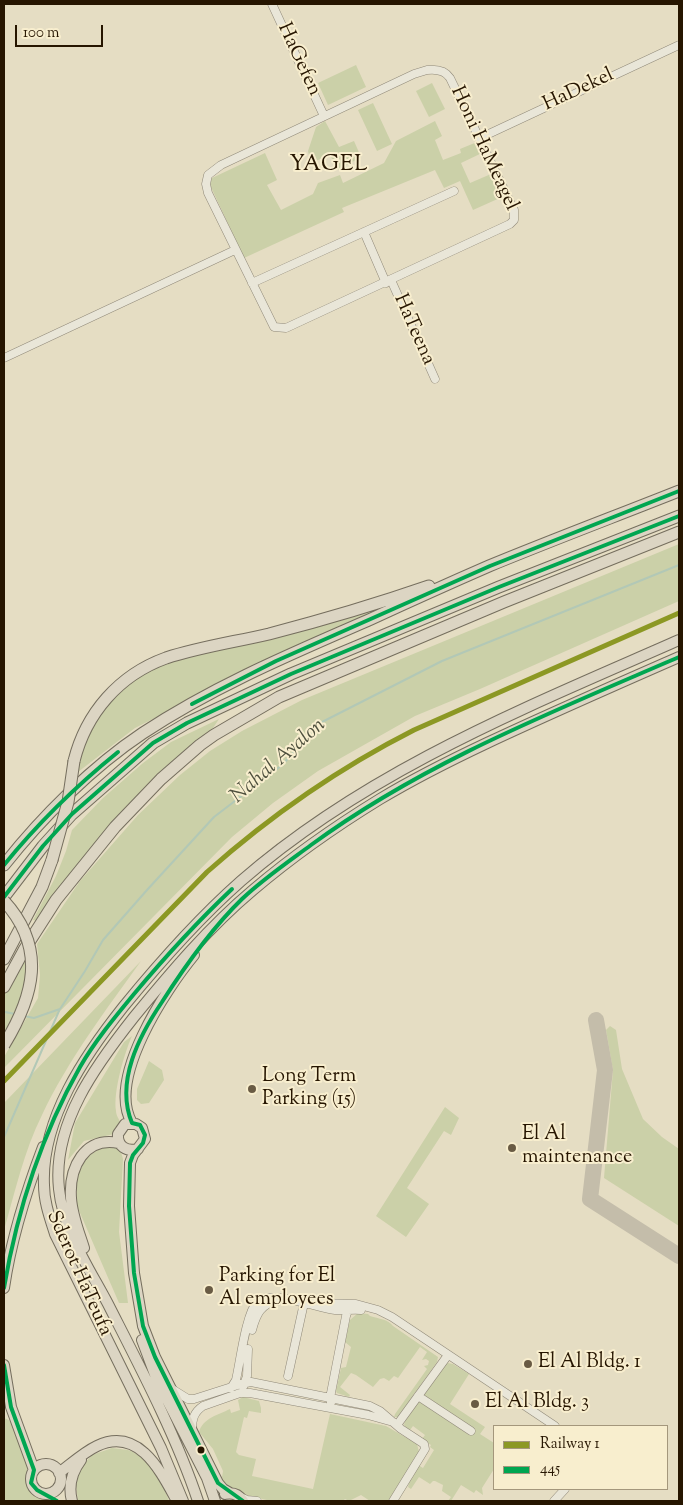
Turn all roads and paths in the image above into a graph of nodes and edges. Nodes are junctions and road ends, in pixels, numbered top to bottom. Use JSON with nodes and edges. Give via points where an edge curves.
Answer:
{"nodes":[{"id":1,"x":272,"y":4,"type":"edge"},
{"id":2,"x":679,"y":45,"type":"edge"},
{"id":3,"x":324,"y":116,"type":"junction"},
{"id":4,"x":480,"y":138,"type":"junction"},
{"id":5,"x":454,"y":191,"type":"dead end"},
{"id":6,"x":364,"y":232,"type":"junction"},
{"id":7,"x":235,"y":250,"type":"junction"},
{"id":8,"x":388,"y":282,"type":"junction"},
{"id":9,"x":252,"y":283,"type":"junction"},
{"id":10,"x":4,"y":358,"type":"edge"},
{"id":11,"x":435,"y":379,"type":"dead end"},
{"id":12,"x":679,"y":492,"type":"edge"},
{"id":13,"x":679,"y":516,"type":"edge"},
{"id":14,"x":679,"y":532,"type":"edge"},
{"id":15,"x":490,"y":566,"type":"junction"},
{"id":16,"x":679,"y":640,"type":"edge"},
{"id":17,"x":679,"y":656,"type":"edge"},
{"id":18,"x":4,"y":865,"type":"edge"},
{"id":19,"x":4,"y":897,"type":"edge"},
{"id":20,"x":4,"y":901,"type":"edge"},
{"id":21,"x":237,"y":904,"type":"junction"},
{"id":22,"x":4,"y":959,"type":"edge"},
{"id":23,"x":4,"y":986,"type":"edge"},
{"id":24,"x":4,"y":1045,"type":"edge"},
{"id":25,"x":64,"y":1098,"type":"junction"},
{"id":26,"x":132,"y":1123,"type":"junction"},
{"id":27,"x":120,"y":1144,"type":"junction"},
{"id":28,"x":138,"y":1149,"type":"junction"},
{"id":29,"x":93,"y":1275,"type":"junction"},
{"id":30,"x":4,"y":1288,"type":"edge"},
{"id":31,"x":305,"y":1304,"type":"junction"},
{"id":32,"x":347,"y":1309,"type":"junction"},
{"id":33,"x":249,"y":1332,"type":"junction"},
{"id":34,"x":448,"y":1354,"type":"junction"},
{"id":35,"x":4,"y":1366,"type":"edge"},
{"id":36,"x":238,"y":1374,"type":"junction"},
{"id":37,"x":288,"y":1376,"type":"dead end"},
{"id":38,"x":245,"y":1386,"type":"junction"},
{"id":39,"x":171,"y":1388,"type":"junction"},
{"id":40,"x":231,"y":1388,"type":"junction"},
{"id":41,"x":418,"y":1396,"type":"junction"},
{"id":42,"x":330,"y":1398,"type":"junction"},
{"id":43,"x":339,"y":1410,"type":"junction"},
{"id":44,"x":395,"y":1424,"type":"junction"},
{"id":45,"x":554,"y":1425,"type":"edge"},
{"id":46,"x":471,"y":1431,"type":"dead end"},
{"id":47,"x":193,"y":1432,"type":"junction"},
{"id":48,"x":96,"y":1446,"type":"junction"},
{"id":49,"x":34,"y":1470,"type":"junction"},
{"id":50,"x":59,"y":1473,"type":"junction"},
{"id":51,"x":564,"y":1490,"type":"edge"},
{"id":52,"x":53,"y":1491,"type":"junction"},
{"id":53,"x":237,"y":1496,"type":"edge"},
{"id":54,"x":57,"y":1501,"type":"edge"},
{"id":55,"x":68,"y":1501,"type":"edge"},
{"id":56,"x":72,"y":1501,"type":"edge"},
{"id":57,"x":177,"y":1501,"type":"edge"},
{"id":58,"x":183,"y":1501,"type":"edge"},
{"id":59,"x":198,"y":1501,"type":"edge"},
{"id":60,"x":216,"y":1501,"type":"edge"},
{"id":61,"x":257,"y":1501,"type":"edge"},
{"id":62,"x":393,"y":1501,"type":"edge"},
{"id":63,"x":554,"y":1501,"type":"edge"}],
"edges":[{"from":1,"to":3,"type":"street","name":"HaGefen"},
{"from":2,"to":4,"type":"street","name":"HaDekel"},
{"from":3,"to":4,"type":"street","name":"Honi HaMeagel","via":[[418,72],[436,70],[445,72],[450,78]]},
{"from":3,"to":7,"type":"street","name":"Honi HaMeagel","via":[[221,165],[208,175],[206,188]]},
{"from":4,"to":8,"type":"street","name":"Honi HaMeagel","via":[[514,210],[514,220]]},
{"from":5,"to":6,"type":"street"},
{"from":6,"to":8,"type":"street","name":"HaTeena"},
{"from":6,"to":9,"type":"street"},
{"from":7,"to":9,"type":"street","name":"Honi HaMeagel"},
{"from":7,"to":10,"type":"street"},
{"from":8,"to":9,"type":"street","name":"Honi HaMeagel","via":[[282,329],[274,328]]},
{"from":8,"to":11,"type":"street","name":"HaTeena"},
{"from":12,"to":15,"type":"highway"},
{"from":13,"to":19,"type":"highway","via":[[291,674],[187,723],[153,743],[72,814]]},
{"from":14,"to":23,"type":"highway","via":[[279,697],[214,735],[161,779],[116,827],[56,900]]},
{"from":15,"to":18,"type":"highway","via":[[276,661],[177,712],[142,734],[86,778]]},
{"from":15,"to":22,"type":"highway","bridge":true,"via":[[341,614],[165,659],[120,685],[104,700],[85,728],[74,761],[68,802],[52,860],[42,887]]},
{"from":16,"to":25,"type":"main road","name":"Sderot HaTeufa","via":[[430,754],[301,833],[242,880],[181,939],[97,1041]]},
{"from":17,"to":21,"type":"main road","name":"Sderot HaTeufa","via":[[437,767],[382,797],[310,845]]},
{"from":20,"to":24,"type":"highway","bridge":true,"via":[[24,931],[31,951],[32,969],[30,990]]},
{"from":21,"to":26,"type":"main road","via":[[192,957],[143,1033],[130,1068],[126,1094],[126,1110]]},
{"from":21,"to":29,"type":"main road","name":"Sderot HaTeufa","via":[[192,949],[109,1049],[68,1122],[60,1154],[58,1184],[61,1203]]},
{"from":25,"to":30,"type":"main road","via":[[28,1188]]},
{"from":25,"to":58,"type":"main road","name":"Sderot HaTeufa","via":[[46,1152],[46,1206],[55,1234],[161,1448]]},
{"from":26,"to":27,"type":"main road","via":[[119,1130]]},
{"from":26,"to":28,"type":"main road","via":[[142,1128],[145,1135]]},
{"from":27,"to":28,"type":"main road","via":[[129,1150]]},
{"from":27,"to":29,"type":"main road","via":[[103,1142],[90,1147],[78,1162],[74,1174],[71,1199]]},
{"from":27,"to":60,"type":"main road","via":[[126,1158],[125,1234],[133,1310],[157,1380]]},
{"from":28,"to":39,"type":"main road","via":[[130,1163],[129,1206],[136,1293],[143,1326]]},
{"from":29,"to":59,"type":"main road","name":"Sderot HaTeufa","via":[[149,1388]]},
{"from":31,"to":32,"type":"street"},
{"from":31,"to":32,"type":"street"},
{"from":31,"to":33,"type":"street","via":[[273,1297],[261,1298],[252,1309]]},
{"from":31,"to":37,"type":"street"},
{"from":32,"to":34,"type":"street","via":[[367,1306],[381,1312]]},
{"from":32,"to":42,"type":"street"},
{"from":33,"to":36,"type":"street"},
{"from":33,"to":38,"type":"street"},
{"from":34,"to":41,"type":"street"},
{"from":34,"to":45,"type":"street"},
{"from":35,"to":49,"type":"main road","via":[[11,1407]]},
{"from":36,"to":38,"type":"street"},
{"from":36,"to":40,"type":"street"},
{"from":38,"to":40,"type":"street"},
{"from":38,"to":42,"type":"street"},
{"from":38,"to":43,"type":"street"},
{"from":38,"to":47,"type":"street","via":[[198,1409],[192,1423]]},
{"from":39,"to":40,"type":"street","via":[[188,1399],[194,1399]]},
{"from":39,"to":47,"type":"main road"},
{"from":41,"to":44,"type":"street"},
{"from":41,"to":46,"type":"street"},
{"from":42,"to":43,"type":"street"},
{"from":42,"to":44,"type":"street","via":[[370,1406]]},
{"from":43,"to":44,"type":"street"},
{"from":44,"to":62,"type":"street","via":[[422,1442],[425,1449]]},
{"from":47,"to":53,"type":"main road","via":[[218,1483]]},
{"from":48,"to":50,"type":"main road"},
{"from":48,"to":56,"type":"main road","via":[[76,1467],[70,1488]]},
{"from":48,"to":57,"type":"main road","via":[[114,1442],[135,1446],[156,1464]]},
{"from":49,"to":50,"type":"main road","via":[[49,1464]]},
{"from":49,"to":52,"type":"main road","via":[[32,1485],[38,1492]]},
{"from":50,"to":52,"type":"main road","via":[[60,1481]]},
{"from":51,"to":63,"type":"street"},
{"from":52,"to":54,"type":"main road"},
{"from":52,"to":55,"type":"main road"},
{"from":53,"to":60,"type":"main road","via":[[221,1496]]},
{"from":53,"to":61,"type":"street"}]}
